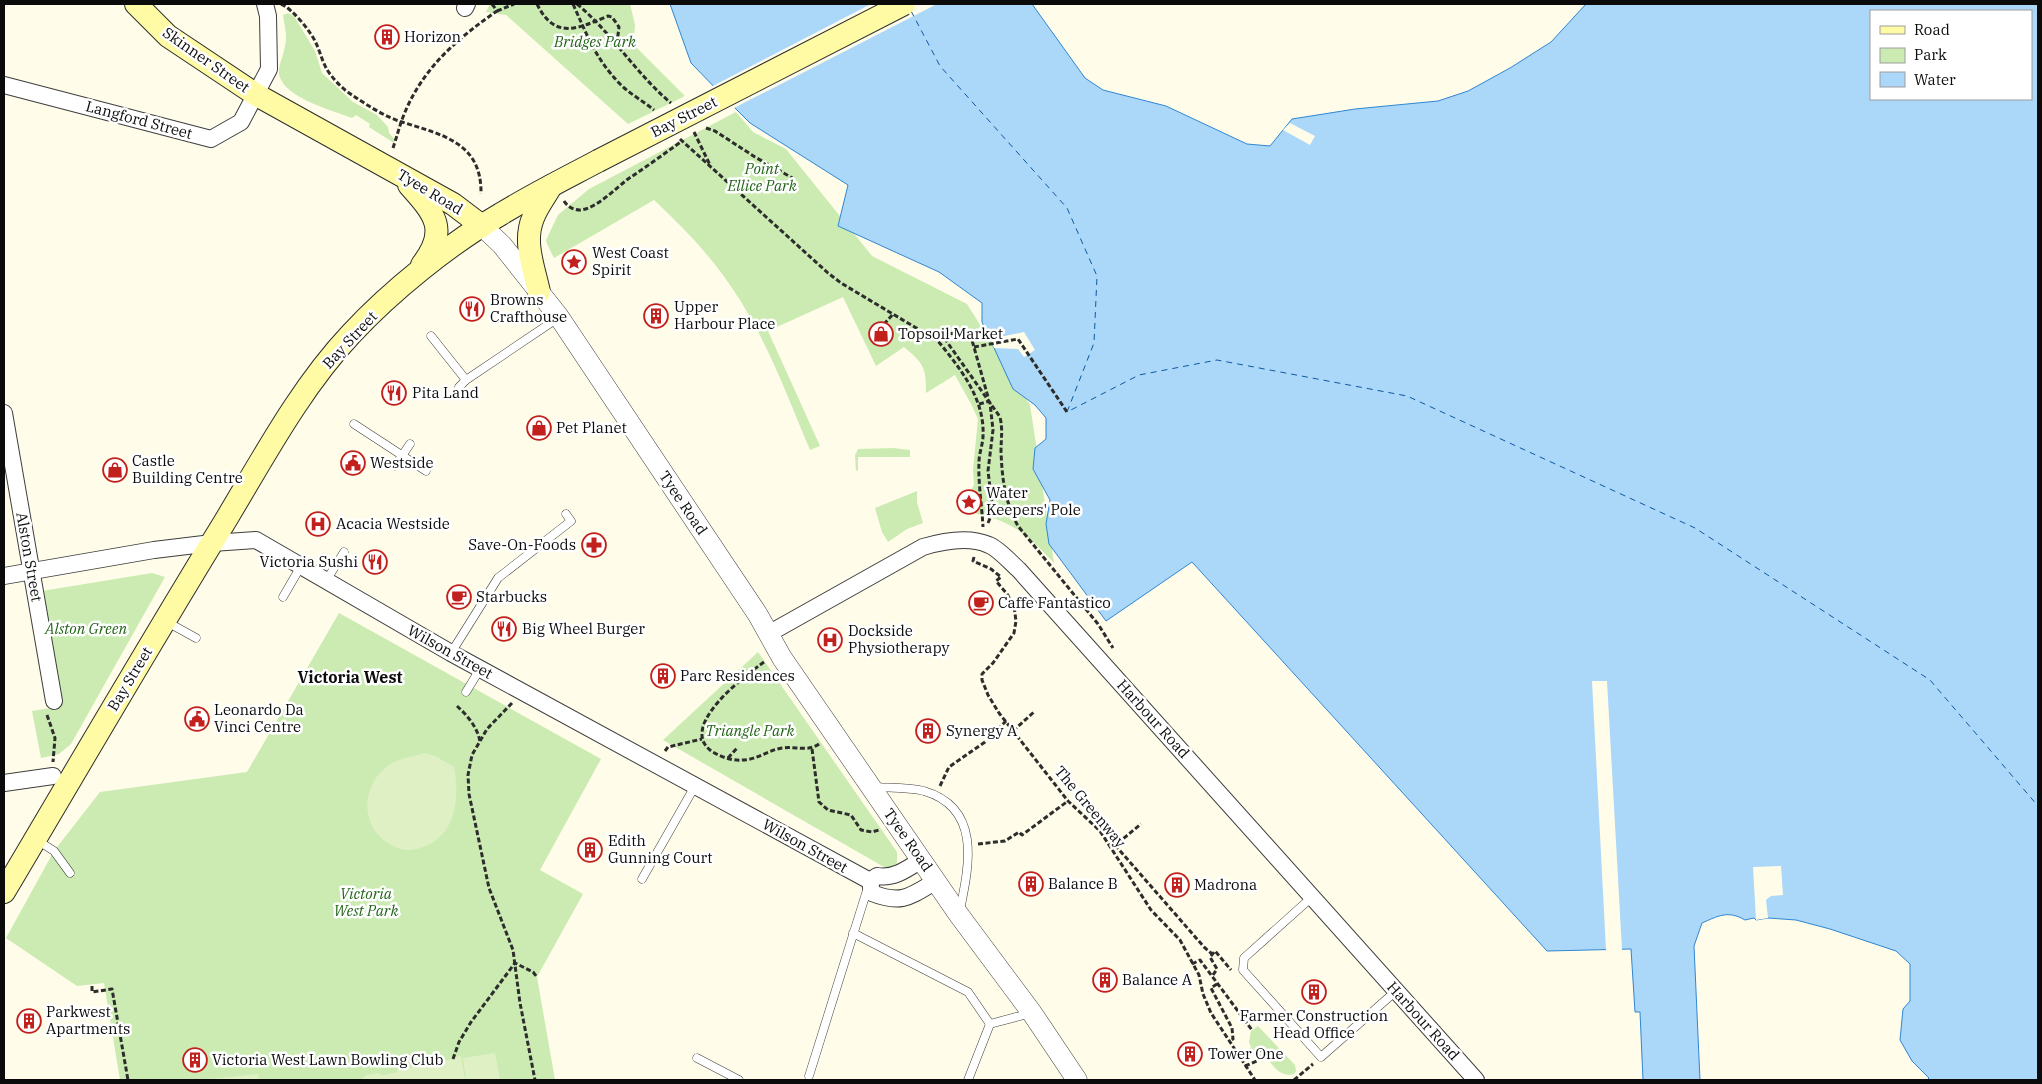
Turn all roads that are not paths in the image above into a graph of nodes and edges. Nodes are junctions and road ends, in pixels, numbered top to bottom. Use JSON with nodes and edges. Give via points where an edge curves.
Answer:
{"nodes":[{"id":1,"x":136,"y":4,"type":"edge"},
{"id":2,"x":265,"y":4,"type":"edge"},
{"id":3,"x":904,"y":4,"type":"edge"},
{"id":4,"x":4,"y":85,"type":"edge"},
{"id":5,"x":255,"y":94,"type":"junction"},
{"id":6,"x":391,"y":168,"type":"junction"},
{"id":7,"x":557,"y":193,"type":"junction"},
{"id":8,"x":482,"y":226,"type":"junction"},
{"id":9,"x":415,"y":275,"type":"junction"},
{"id":10,"x":539,"y":292,"type":"junction"},
{"id":11,"x":559,"y":317,"type":"junction"},
{"id":12,"x":431,"y":336,"type":"dead end"},
{"id":13,"x":466,"y":380,"type":"junction"},
{"id":14,"x":459,"y":387,"type":"dead end"},
{"id":15,"x":4,"y":413,"type":"edge"},
{"id":16,"x":354,"y":424,"type":"dead end"},
{"id":17,"x":410,"y":444,"type":"dead end"},
{"id":18,"x":402,"y":456,"type":"junction"},
{"id":19,"x":395,"y":466,"type":"dead end"},
{"id":20,"x":426,"y":471,"type":"dead end"},
{"id":21,"x":566,"y":514,"type":"dead end"},
{"id":22,"x":212,"y":543,"type":"junction"},
{"id":23,"x":344,"y":552,"type":"dead end"},
{"id":24,"x":498,"y":565,"type":"dead end"},
{"id":25,"x":301,"y":566,"type":"junction"},
{"id":26,"x":32,"y":572,"type":"junction"},
{"id":27,"x":504,"y":573,"type":"junction"},
{"id":28,"x":4,"y":576,"type":"edge"},
{"id":29,"x":326,"y":581,"type":"junction"},
{"id":30,"x":283,"y":597,"type":"dead end"},
{"id":31,"x":165,"y":621,"type":"junction"},
{"id":32,"x":768,"y":634,"type":"junction"},
{"id":33,"x":196,"y":638,"type":"dead end"},
{"id":34,"x":451,"y":653,"type":"junction"},
{"id":35,"x":480,"y":669,"type":"junction"},
{"id":36,"x":466,"y":692,"type":"dead end"},
{"id":37,"x":54,"y":701,"type":"road end"},
{"id":38,"x":53,"y":776,"type":"road end"},
{"id":39,"x":4,"y":783,"type":"edge"},
{"id":40,"x":695,"y":786,"type":"junction"},
{"id":41,"x":871,"y":787,"type":"junction"},
{"id":42,"x":35,"y":839,"type":"junction"},
{"id":43,"x":922,"y":860,"type":"junction"},
{"id":44,"x":70,"y":873,"type":"dead end"},
{"id":45,"x":642,"y":879,"type":"dead end"},
{"id":46,"x":870,"y":881,"type":"junction"},
{"id":47,"x":936,"y":881,"type":"junction"},
{"id":48,"x":4,"y":892,"type":"edge"},
{"id":49,"x":1312,"y":897,"type":"junction"},
{"id":50,"x":959,"y":915,"type":"junction"},
{"id":51,"x":853,"y":933,"type":"junction"},
{"id":52,"x":1396,"y":990,"type":"junction"},
{"id":53,"x":1032,"y":1013,"type":"junction"},
{"id":54,"x":990,"y":1024,"type":"junction"},
{"id":55,"x":697,"y":1058,"type":"dead end"},
{"id":56,"x":809,"y":1076,"type":"dead end"},
{"id":57,"x":738,"y":1080,"type":"edge"},
{"id":58,"x":968,"y":1080,"type":"edge"},
{"id":59,"x":1078,"y":1080,"type":"edge"},
{"id":60,"x":1476,"y":1080,"type":"edge"}],
"edges":[{"from":1,"to":5,"type":"main road","name":"Skinner Street","via":[[168,36]]},
{"from":2,"to":5,"type":"street","via":[[269,69]]},
{"from":3,"to":7,"type":"main road","name":"Bay Street","bridge":true,"via":[[598,161]]},
{"from":4,"to":5,"type":"street","name":"Langford Street","via":[[211,139],[240,122]]},
{"from":5,"to":6,"type":"main road","name":"Tyee Road"},
{"from":6,"to":8,"type":"main road","name":"Tyee Road","via":[[461,209]]},
{"from":6,"to":9,"type":"main road","via":[[428,206],[434,218],[436,241],[433,251]]},
{"from":7,"to":8,"type":"main road","name":"Bay Street","via":[[501,213]]},
{"from":7,"to":10,"type":"main road","via":[[533,218],[528,234]]},
{"from":8,"to":9,"type":"main road","name":"Bay Street"},
{"from":8,"to":10,"type":"street","name":"Tyee Road","via":[[502,245]]},
{"from":9,"to":22,"type":"main road","name":"Bay Street","via":[[350,334],[319,373]]},
{"from":10,"to":11,"type":"street","name":"Tyee Road"},
{"from":11,"to":13,"type":"lane"},
{"from":11,"to":32,"type":"street","name":"Tyee Road"},
{"from":12,"to":13,"type":"lane"},
{"from":13,"to":14,"type":"lane"},
{"from":15,"to":26,"type":"street","name":"Alston Street"},
{"from":16,"to":18,"type":"lane"},
{"from":17,"to":18,"type":"lane"},
{"from":18,"to":19,"type":"lane"},
{"from":18,"to":20,"type":"lane"},
{"from":21,"to":27,"type":"lane","via":[[570,520],[535,544]]},
{"from":22,"to":25,"type":"street","name":"Wilson Street","via":[[256,540]]},
{"from":22,"to":26,"type":"street","name":"Wilson Street"},
{"from":22,"to":31,"type":"main road","name":"Bay Street"},
{"from":23,"to":29,"type":"lane"},
{"from":24,"to":27,"type":"lane"},
{"from":25,"to":29,"type":"street","name":"Wilson Street"},
{"from":25,"to":30,"type":"lane"},
{"from":26,"to":28,"type":"street","name":"Wilson Street"},
{"from":26,"to":37,"type":"street","name":"Alston Street"},
{"from":27,"to":34,"type":"lane"},
{"from":29,"to":34,"type":"street","name":"Wilson Street"},
{"from":31,"to":33,"type":"lane"},
{"from":31,"to":42,"type":"main road","name":"Bay Street"},
{"from":32,"to":41,"type":"street","name":"Tyee Road"},
{"from":32,"to":49,"type":"street","name":"Harbour Road","via":[[923,547],[951,540],[990,545],[1019,570]]},
{"from":34,"to":35,"type":"street","name":"Wilson Street"},
{"from":35,"to":36,"type":"lane"},
{"from":35,"to":40,"type":"street","name":"Wilson Street"},
{"from":38,"to":39,"type":"street"},
{"from":40,"to":45,"type":"lane"},
{"from":40,"to":46,"type":"street","name":"Wilson Street"},
{"from":41,"to":43,"type":"street","name":"Tyee Road"},
{"from":41,"to":50,"type":"lane","via":[[916,790],[936,796],[958,814],[969,845],[967,878]]},
{"from":42,"to":44,"type":"lane","via":[[54,851]]},
{"from":42,"to":48,"type":"main road","name":"Bay Street"},
{"from":43,"to":46,"type":"street","via":[[898,874],[888,878],[877,876]]},
{"from":43,"to":47,"type":"street","name":"Tyee Road"},
{"from":46,"to":47,"type":"street","name":"Wilson Street","via":[[872,893],[897,900]]},
{"from":46,"to":51,"type":"lane"},
{"from":47,"to":50,"type":"street","name":"Tyee Road"},
{"from":49,"to":52,"type":"street","name":"Harbour Road"},
{"from":49,"to":52,"type":"lane","via":[[1244,958],[1243,970],[1321,1057]]},
{"from":50,"to":53,"type":"street","name":"Tyee Road"},
{"from":51,"to":54,"type":"lane","via":[[968,992]]},
{"from":51,"to":56,"type":"lane"},
{"from":52,"to":60,"type":"street","name":"Harbour Road"},
{"from":53,"to":54,"type":"lane"},
{"from":53,"to":59,"type":"street","name":"Tyee Road"},
{"from":54,"to":58,"type":"lane"},
{"from":55,"to":57,"type":"lane"}]}
